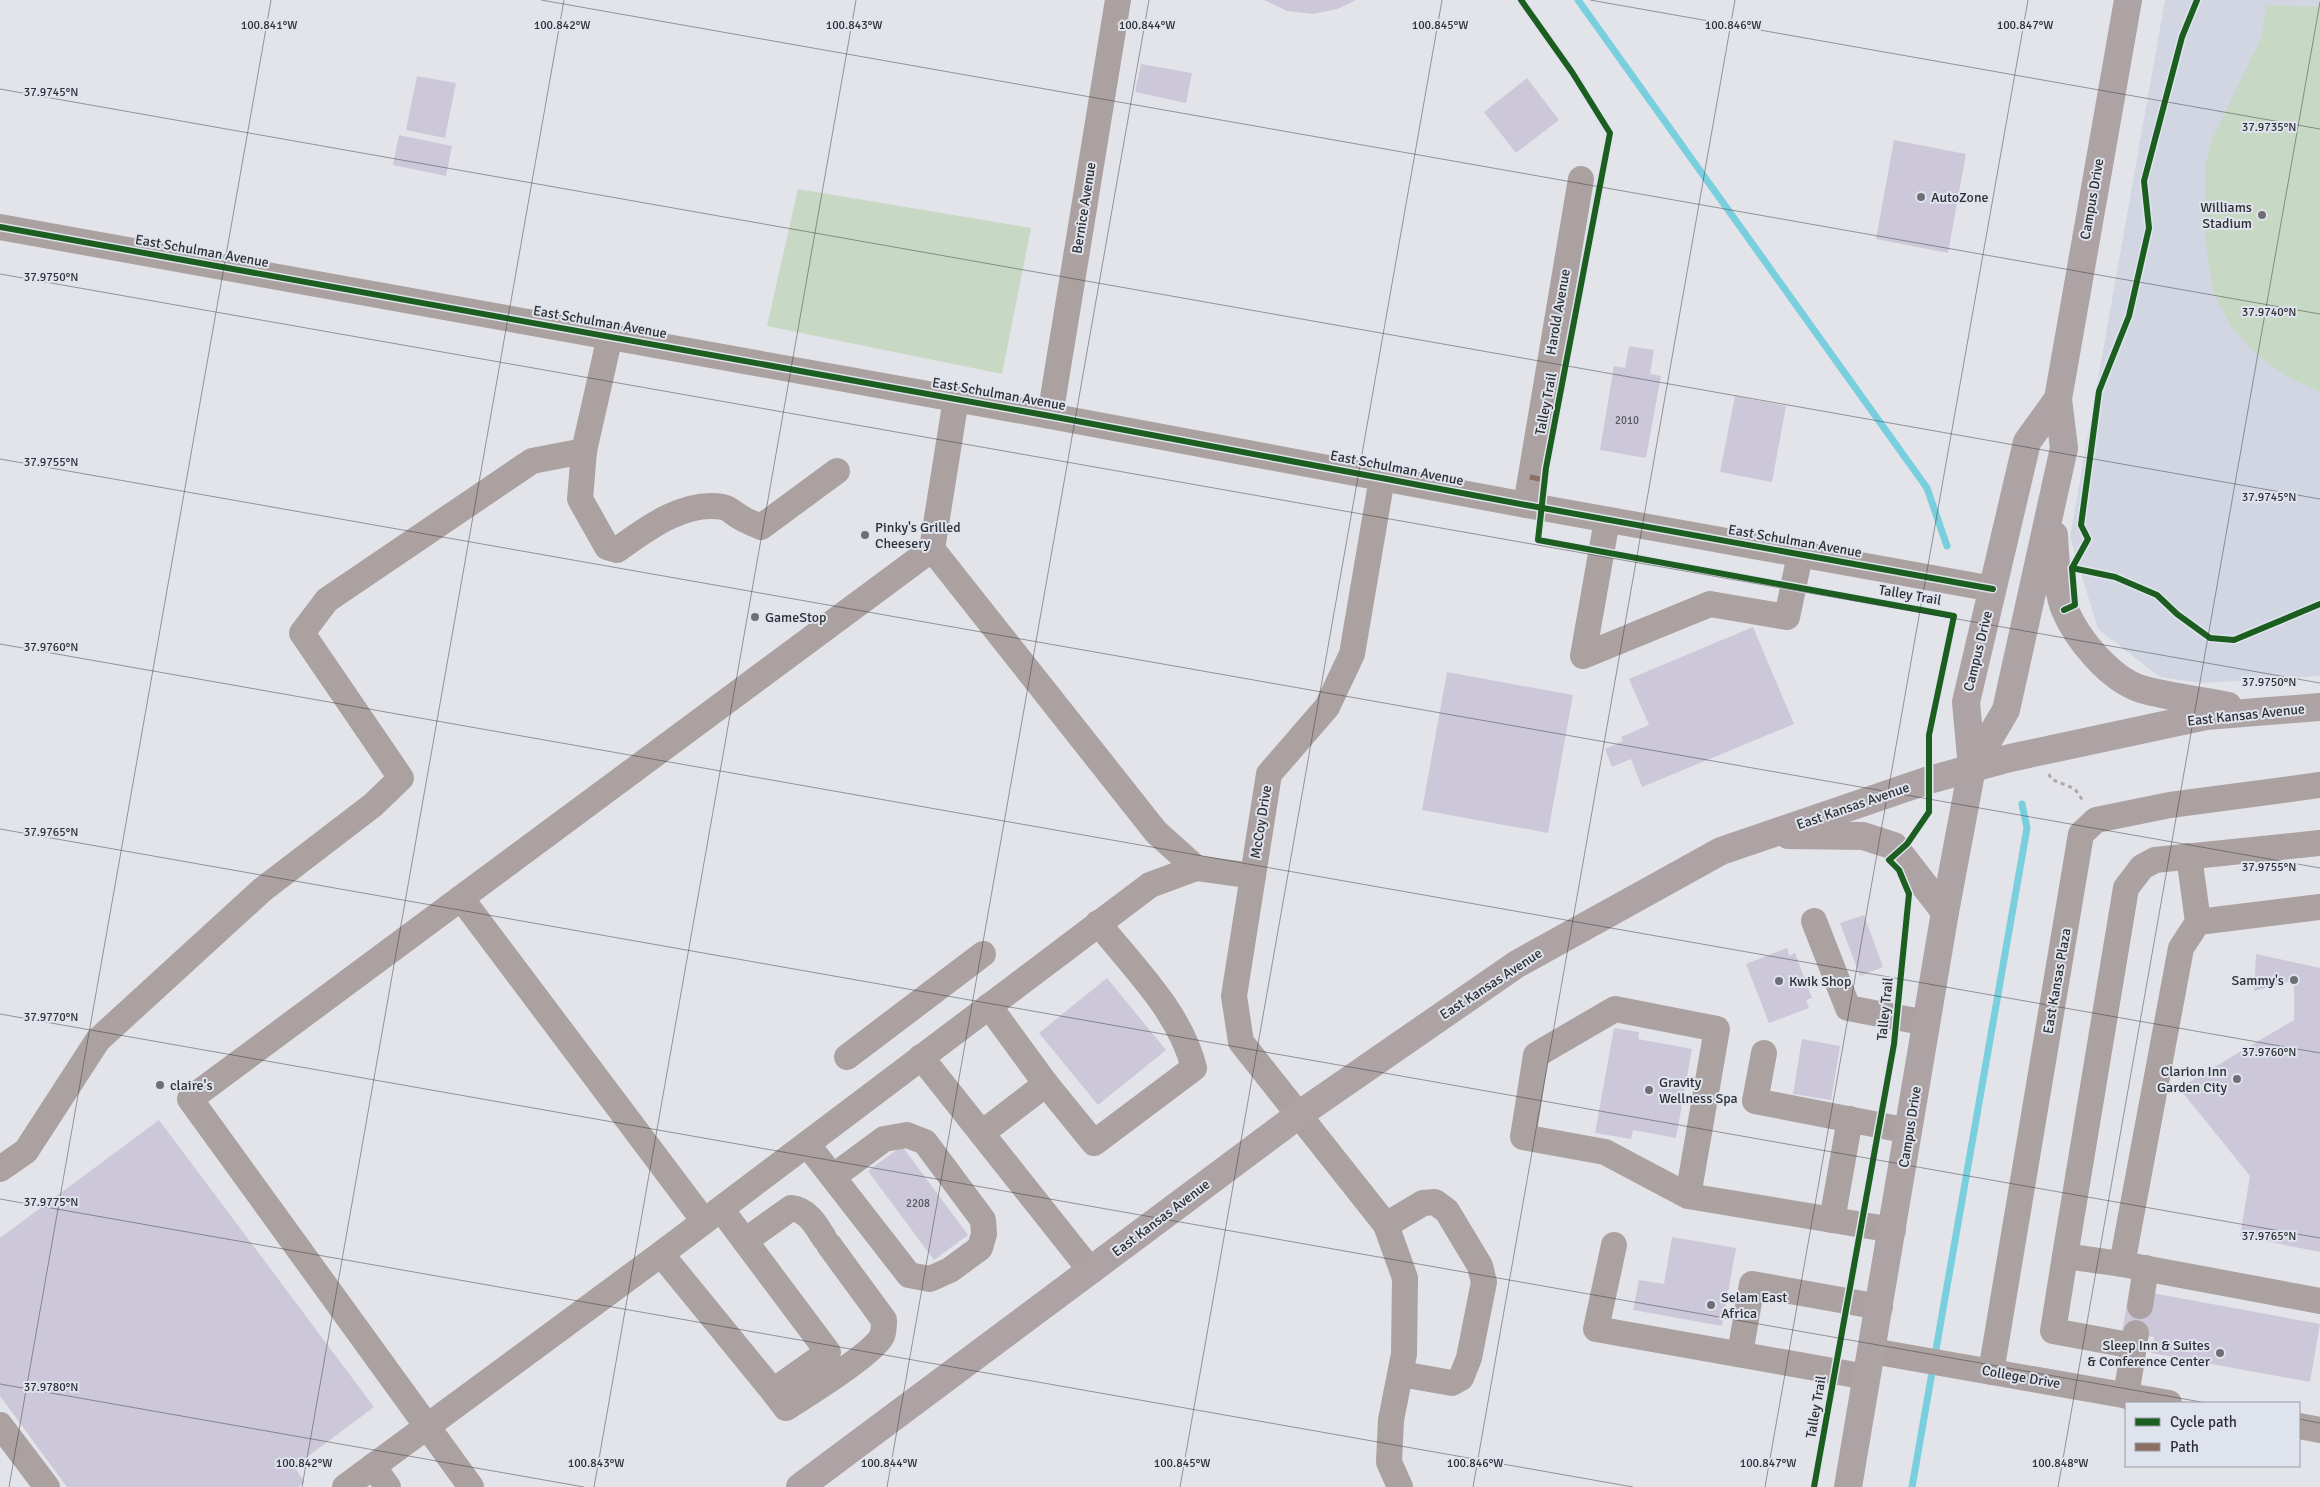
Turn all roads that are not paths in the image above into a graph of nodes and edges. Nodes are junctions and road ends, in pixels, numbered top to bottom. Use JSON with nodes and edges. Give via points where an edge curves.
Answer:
{"nodes":[{"id":1,"x":1118,"y":0,"type":"edge"},
{"id":2,"x":2128,"y":0,"type":"edge"},
{"id":3,"x":1581,"y":178,"type":"dead end"},
{"id":4,"x":0,"y":227,"type":"edge"},
{"id":5,"x":610,"y":336,"type":"junction"},
{"id":6,"x":956,"y":399,"type":"junction"},
{"id":7,"x":2058,"y":399,"type":"junction"},
{"id":8,"x":1050,"y":416,"type":"junction"},
{"id":9,"x":584,"y":451,"type":"junction"},
{"id":10,"x":837,"y":470,"type":"dead end"},
{"id":11,"x":1382,"y":478,"type":"junction"},
{"id":12,"x":2052,"y":503,"type":"junction"},
{"id":13,"x":1526,"y":505,"type":"junction"},
{"id":14,"x":1607,"y":520,"type":"junction"},
{"id":15,"x":932,"y":549,"type":"junction"},
{"id":16,"x":1800,"y":555,"type":"junction"},
{"id":17,"x":1993,"y":589,"type":"junction"},
{"id":18,"x":2320,"y":707,"type":"edge"},
{"id":19,"x":2261,"y":712,"type":"junction"},
{"id":20,"x":1972,"y":768,"type":"junction"},
{"id":21,"x":2320,"y":785,"type":"edge"},
{"id":22,"x":1771,"y":834,"type":"junction"},
{"id":23,"x":2320,"y":843,"type":"edge"},
{"id":24,"x":2189,"y":856,"type":"junction"},
{"id":25,"x":1196,"y":868,"type":"junction"},
{"id":26,"x":1253,"y":876,"type":"junction"},
{"id":27,"x":461,"y":898,"type":"junction"},
{"id":28,"x":2320,"y":907,"type":"edge"},
{"id":29,"x":1945,"y":912,"type":"junction"},
{"id":30,"x":1814,"y":921,"type":"dead end"},
{"id":31,"x":2198,"y":922,"type":"junction"},
{"id":32,"x":1098,"y":923,"type":"junction"},
{"id":33,"x":983,"y":954,"type":"dead end"},
{"id":34,"x":989,"y":1006,"type":"junction"},
{"id":35,"x":1927,"y":1022,"type":"junction"},
{"id":36,"x":1764,"y":1053,"type":"dead end"},
{"id":37,"x":847,"y":1057,"type":"dead end"},
{"id":38,"x":921,"y":1057,"type":"junction"},
{"id":39,"x":1046,"y":1084,"type":"junction"},
{"id":40,"x":1300,"y":1114,"type":"junction"},
{"id":41,"x":1850,"y":1119,"type":"junction"},
{"id":42,"x":1909,"y":1131,"type":"junction"},
{"id":43,"x":982,"y":1133,"type":"junction"},
{"id":44,"x":807,"y":1144,"type":"junction"},
{"id":45,"x":0,"y":1169,"type":"edge"},
{"id":46,"x":834,"y":1176,"type":"junction"},
{"id":47,"x":1688,"y":1196,"type":"junction"},
{"id":48,"x":712,"y":1215,"type":"junction"},
{"id":49,"x":1832,"y":1220,"type":"junction"},
{"id":50,"x":1386,"y":1225,"type":"junction"},
{"id":51,"x":1893,"y":1230,"type":"junction"},
{"id":52,"x":744,"y":1241,"type":"junction"},
{"id":53,"x":1614,"y":1245,"type":"dead end"},
{"id":54,"x":661,"y":1254,"type":"junction"},
{"id":55,"x":2065,"y":1256,"type":"junction"},
{"id":56,"x":2134,"y":1266,"type":"junction"},
{"id":57,"x":1091,"y":1271,"type":"junction"},
{"id":58,"x":2320,"y":1301,"type":"edge"},
{"id":59,"x":2140,"y":1306,"type":"dead end"},
{"id":60,"x":1880,"y":1308,"type":"junction"},
{"id":61,"x":1740,"y":1354,"type":"junction"},
{"id":62,"x":1870,"y":1364,"type":"junction"},
{"id":63,"x":1991,"y":1372,"type":"junction"},
{"id":64,"x":1401,"y":1374,"type":"junction"},
{"id":65,"x":2126,"y":1396,"type":"junction"},
{"id":66,"x":780,"y":1400,"type":"junction"},
{"id":67,"x":2163,"y":1402,"type":"edge"},
{"id":68,"x":0,"y":1424,"type":"edge"},
{"id":69,"x":2300,"y":1426,"type":"edge"},
{"id":70,"x":428,"y":1427,"type":"junction"},
{"id":71,"x":2320,"y":1430,"type":"edge"},
{"id":72,"x":373,"y":1466,"type":"junction"},
{"id":73,"x":1392,"y":1485,"type":"edge"},
{"id":74,"x":47,"y":1487,"type":"edge"},
{"id":75,"x":345,"y":1487,"type":"edge"},
{"id":76,"x":388,"y":1487,"type":"edge"},
{"id":77,"x":471,"y":1487,"type":"edge"},
{"id":78,"x":800,"y":1487,"type":"edge"},
{"id":79,"x":1848,"y":1487,"type":"edge"}],
"edges":[{"from":1,"to":8,"type":"street","name":"Bernice Avenue"},
{"from":2,"to":7,"type":"main road","name":"Campus Drive"},
{"from":3,"to":13,"type":"street","name":"Harold Avenue"},
{"from":4,"to":5,"type":"street","name":"East Schulman Avenue"},
{"from":5,"to":6,"type":"street","name":"East Schulman Avenue"},
{"from":5,"to":9,"type":"street"},
{"from":6,"to":8,"type":"street","name":"East Schulman Avenue"},
{"from":6,"to":15,"type":"street"},
{"from":7,"to":12,"type":"main road","name":"Campus Drive","via":[[2064,448]]},
{"from":7,"to":17,"type":"main road","name":"Campus Drive","via":[[2028,442]]},
{"from":8,"to":11,"type":"street","name":"East Schulman Avenue"},
{"from":9,"to":10,"type":"street","via":[[580,499],[607,547],[617,550],[675,513],[708,506],[725,507],[761,527]]},
{"from":9,"to":45,"type":"street","via":[[532,461],[327,600],[302,633],[401,778],[373,805],[262,890],[98,1040],[26,1151]]},
{"from":11,"to":13,"type":"street","name":"East Schulman Avenue"},
{"from":11,"to":26,"type":"street","name":"McCoy Drive","via":[[1352,654],[1327,707],[1269,774]]},
{"from":12,"to":19,"type":"main road","via":[[2056,563],[2064,610],[2087,647],[2113,673],[2139,688]]},
{"from":12,"to":20,"type":"main road","name":"Campus Drive","via":[[2006,710]]},
{"from":13,"to":14,"type":"street","name":"East Schulman Avenue"},
{"from":14,"to":16,"type":"street","name":"East Schulman Avenue"},
{"from":14,"to":16,"type":"street","via":[[1583,656],[1710,604],[1787,617]]},
{"from":15,"to":25,"type":"street","via":[[1156,832]]},
{"from":15,"to":27,"type":"street"},
{"from":16,"to":17,"type":"street","name":"East Schulman Avenue"},
{"from":17,"to":20,"type":"main road","name":"Campus Drive","via":[[1966,702]]},
{"from":18,"to":19,"type":"main road","name":"East Kansas Avenue"},
{"from":19,"to":20,"type":"main road","name":"East Kansas Avenue","via":[[2206,716]]},
{"from":20,"to":22,"type":"main road","name":"East Kansas Avenue"},
{"from":20,"to":29,"type":"main road","name":"Campus Drive"},
{"from":21,"to":63,"type":"street","name":"East Kansas Plaza","via":[[2178,803],[2096,820],[2081,834]]},
{"from":22,"to":29,"type":"main road","via":[[1863,836],[1894,846]]},
{"from":22,"to":40,"type":"main road","name":"East Kansas Avenue","via":[[1721,851],[1516,964]]},
{"from":23,"to":24,"type":"street"},
{"from":24,"to":31,"type":"street"},
{"from":24,"to":55,"type":"street","via":[[2155,860],[2142,867],[2126,888]]},
{"from":25,"to":26,"type":"street"},
{"from":25,"to":32,"type":"street","via":[[1150,885]]},
{"from":26,"to":40,"type":"street","name":"McCoy Drive","via":[[1234,996],[1241,1042]]},
{"from":27,"to":48,"type":"street"},
{"from":27,"to":70,"type":"street","via":[[190,1099]]},
{"from":28,"to":31,"type":"street"},
{"from":29,"to":35,"type":"main road","name":"Campus Drive"},
{"from":30,"to":35,"type":"street","via":[[1848,1008]]},
{"from":31,"to":56,"type":"street","via":[[2181,948]]},
{"from":32,"to":34,"type":"street"},
{"from":32,"to":39,"type":"street","via":[[1166,1007],[1189,1047],[1194,1068],[1094,1143]]},
{"from":33,"to":37,"type":"street"},
{"from":34,"to":38,"type":"street"},
{"from":34,"to":39,"type":"street"},
{"from":35,"to":42,"type":"main road","name":"Campus Drive"},
{"from":36,"to":41,"type":"street","via":[[1755,1101]]},
{"from":38,"to":43,"type":"street"},
{"from":38,"to":44,"type":"street"},
{"from":39,"to":43,"type":"street"},
{"from":40,"to":50,"type":"street","name":"McCoy Drive"},
{"from":40,"to":57,"type":"main road","name":"East Kansas Avenue"},
{"from":41,"to":42,"type":"street"},
{"from":41,"to":49,"type":"street"},
{"from":42,"to":51,"type":"main road","name":"Campus Drive"},
{"from":43,"to":57,"type":"street"},
{"from":44,"to":46,"type":"street"},
{"from":44,"to":48,"type":"street"},
{"from":46,"to":46,"type":"street","via":[[910,1275],[930,1280],[980,1248],[983,1220],[924,1142],[907,1135],[884,1138]]},
{"from":47,"to":47,"type":"street","via":[[1605,1152],[1523,1136],[1536,1055],[1616,1009],[1717,1030]]},
{"from":47,"to":49,"type":"street"},
{"from":48,"to":52,"type":"street"},
{"from":48,"to":54,"type":"street"},
{"from":49,"to":51,"type":"street"},
{"from":50,"to":64,"type":"street","name":"McCoy Drive","via":[[1405,1278]]},
{"from":50,"to":64,"type":"street","via":[[1423,1203],[1435,1202],[1447,1211],[1480,1266],[1484,1282],[1462,1378],[1452,1383]]},
{"from":51,"to":60,"type":"main road","name":"Campus Drive"},
{"from":52,"to":66,"type":"street","via":[[828,1352]]},
{"from":52,"to":66,"type":"street","via":[[791,1208],[800,1209],[809,1216],[884,1320],[883,1334],[856,1360]]},
{"from":53,"to":61,"type":"street","name":"College Drive","via":[[1596,1328]]},
{"from":54,"to":66,"type":"street"},
{"from":54,"to":70,"type":"street"},
{"from":55,"to":56,"type":"street"},
{"from":55,"to":65,"type":"street","via":[[2053,1331],[2135,1340]]},
{"from":56,"to":58,"type":"street"},
{"from":56,"to":59,"type":"street"},
{"from":57,"to":78,"type":"main road","name":"East Kansas Avenue"},
{"from":60,"to":61,"type":"street","via":[[1752,1284]]},
{"from":60,"to":62,"type":"main road","name":"Campus Drive"},
{"from":61,"to":62,"type":"street","name":"College Drive"},
{"from":62,"to":63,"type":"street","name":"College Drive","via":[[1902,1357]]},
{"from":62,"to":79,"type":"main road","name":"Campus Drive"},
{"from":63,"to":65,"type":"street","name":"College Drive"},
{"from":64,"to":73,"type":"street","name":"McCoy Drive","via":[[1391,1420]]},
{"from":65,"to":67,"type":"street","name":"College Drive"},
{"from":68,"to":74,"type":"street"},
{"from":69,"to":71,"type":"street"},
{"from":70,"to":72,"type":"street"},
{"from":70,"to":77,"type":"street"},
{"from":72,"to":75,"type":"street"},
{"from":72,"to":76,"type":"street"}]}
